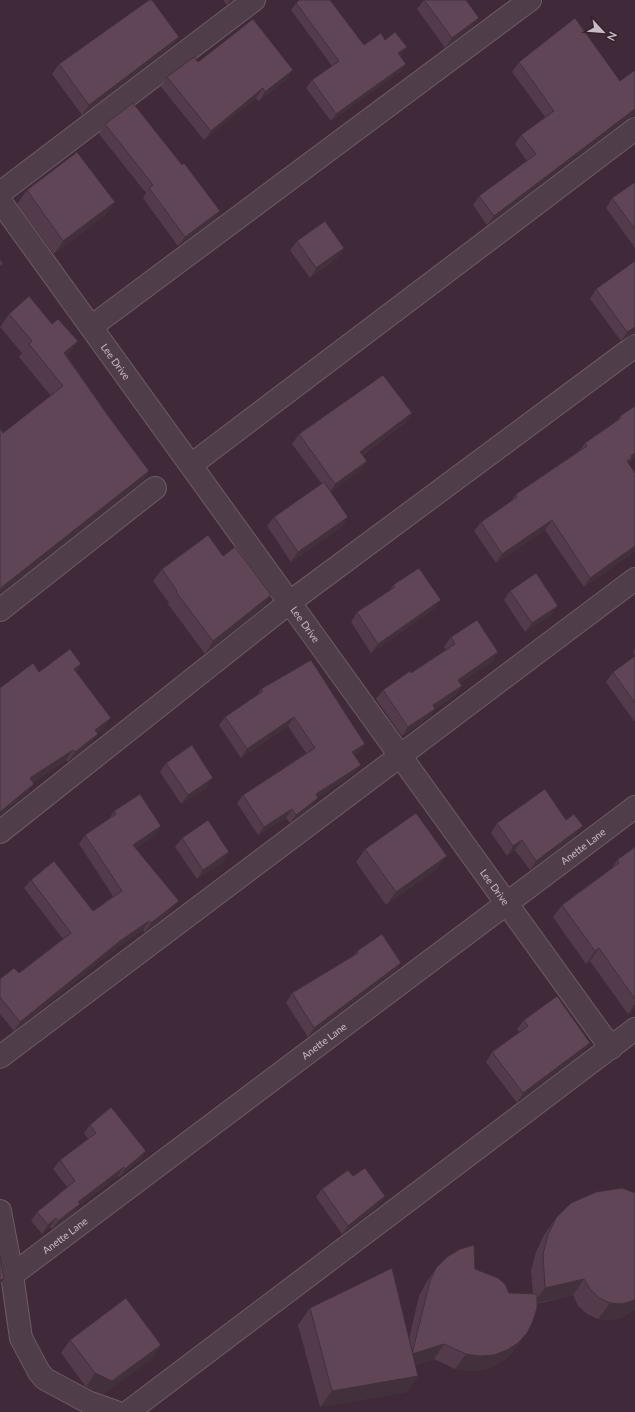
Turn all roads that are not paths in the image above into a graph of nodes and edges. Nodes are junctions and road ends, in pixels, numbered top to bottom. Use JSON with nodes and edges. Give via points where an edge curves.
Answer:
{"nodes":[{"id":1,"x":254,"y":0,"type":"edge"},
{"id":2,"x":530,"y":0,"type":"edge"},
{"id":3,"x":635,"y":129,"type":"edge"},
{"id":4,"x":0,"y":192,"type":"edge"},
{"id":5,"x":0,"y":201,"type":"edge"},
{"id":6,"x":91,"y":327,"type":"junction"},
{"id":7,"x":635,"y":346,"type":"edge"},
{"id":8,"x":191,"y":465,"type":"junction"},
{"id":9,"x":155,"y":488,"type":"dead end"},
{"id":10,"x":635,"y":579,"type":"edge"},
{"id":11,"x":290,"y":602,"type":"junction"},
{"id":12,"x":0,"y":610,"type":"edge"},
{"id":13,"x":400,"y":756,"type":"junction"},
{"id":14,"x":635,"y":807,"type":"edge"},
{"id":15,"x":0,"y":832,"type":"edge"},
{"id":16,"x":507,"y":903,"type":"junction"},
{"id":17,"x":635,"y":1029,"type":"edge"},
{"id":18,"x":611,"y":1048,"type":"junction"},
{"id":19,"x":0,"y":1056,"type":"edge"},
{"id":20,"x":0,"y":1211,"type":"edge"},
{"id":21,"x":12,"y":1275,"type":"junction"},
{"id":22,"x":89,"y":1407,"type":"edge"},
{"id":23,"x":116,"y":1412,"type":"edge"},
{"id":24,"x":128,"y":1412,"type":"edge"}],
"edges":[{"from":1,"to":4,"type":"street"},
{"from":2,"to":6,"type":"street"},
{"from":3,"to":8,"type":"street"},
{"from":5,"to":6,"type":"street","name":"Lee Drive"},
{"from":6,"to":8,"type":"street","name":"Lee Drive"},
{"from":7,"to":11,"type":"street"},
{"from":8,"to":11,"type":"street","name":"Lee Drive"},
{"from":9,"to":12,"type":"street"},
{"from":10,"to":13,"type":"street"},
{"from":11,"to":13,"type":"street","name":"Lee Drive"},
{"from":11,"to":15,"type":"street"},
{"from":13,"to":16,"type":"street","name":"Lee Drive"},
{"from":13,"to":19,"type":"street"},
{"from":14,"to":16,"type":"street","name":"Anette Lane"},
{"from":16,"to":18,"type":"street","name":"Lee Drive"},
{"from":16,"to":21,"type":"street","name":"Anette Lane"},
{"from":17,"to":18,"type":"street"},
{"from":18,"to":24,"type":"street"},
{"from":20,"to":21,"type":"street"},
{"from":21,"to":22,"type":"street","via":[[21,1338],[39,1372],[45,1379]]},
{"from":22,"to":23,"type":"street"}]}
